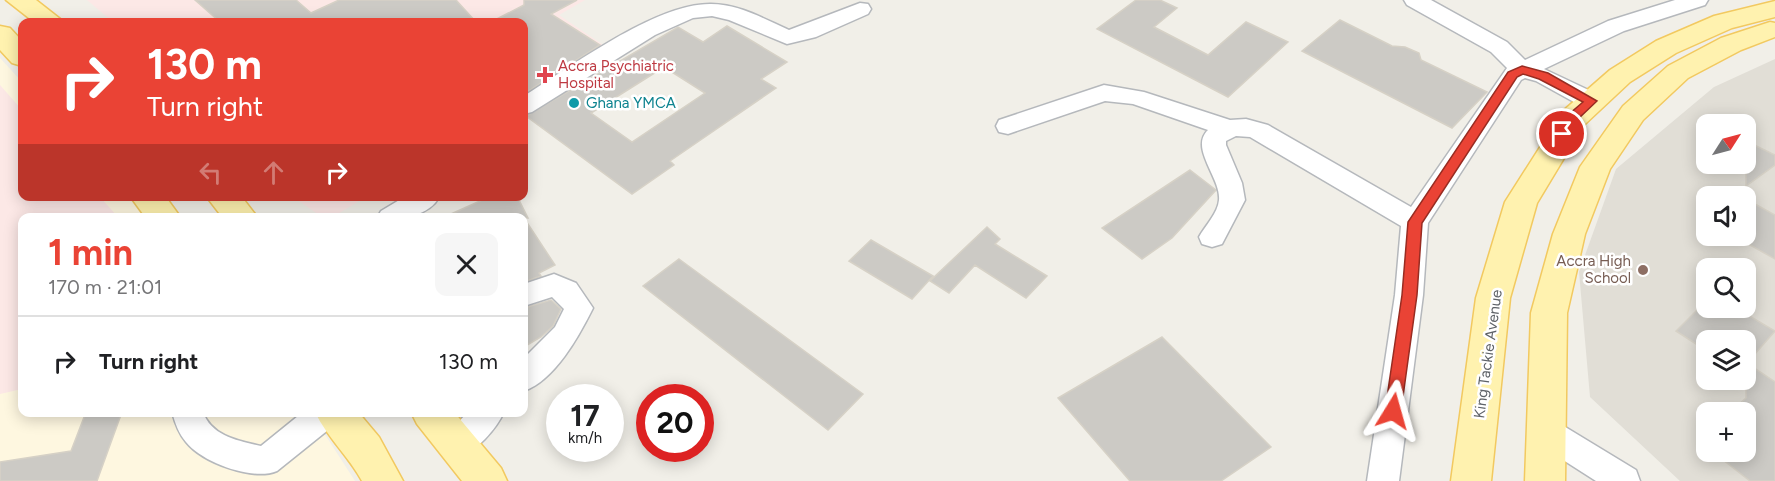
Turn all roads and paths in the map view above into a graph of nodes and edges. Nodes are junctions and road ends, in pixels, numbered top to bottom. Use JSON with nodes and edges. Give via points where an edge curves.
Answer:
{"nodes":[{"id":1,"x":19,"y":0,"type":"edge"},
{"id":2,"x":1415,"y":0,"type":"edge"},
{"id":3,"x":1697,"y":0,"type":"edge"},
{"id":4,"x":860,"y":9,"type":"dead end"},
{"id":5,"x":1775,"y":9,"type":"edge"},
{"id":6,"x":45,"y":18,"type":"edge"},
{"id":7,"x":1723,"y":22,"type":"junction"},
{"id":8,"x":1775,"y":28,"type":"edge"},
{"id":9,"x":1522,"y":70,"type":"junction"},
{"id":10,"x":1591,"y":101,"type":"junction"},
{"id":11,"x":528,"y":104,"type":"edge"},
{"id":12,"x":1008,"y":126,"type":"dead end"},
{"id":13,"x":1227,"y":128,"type":"junction"},
{"id":14,"x":150,"y":201,"type":"edge"},
{"id":15,"x":227,"y":201,"type":"edge"},
{"id":16,"x":419,"y":201,"type":"edge"},
{"id":17,"x":161,"y":213,"type":"edge"},
{"id":18,"x":237,"y":213,"type":"edge"},
{"id":19,"x":398,"y":213,"type":"edge"},
{"id":20,"x":1415,"y":222,"type":"junction"},
{"id":21,"x":1212,"y":237,"type":"dead end"},
{"id":22,"x":528,"y":294,"type":"edge"},
{"id":23,"x":528,"y":374,"type":"edge"},
{"id":24,"x":188,"y":417,"type":"edge"},
{"id":25,"x":322,"y":417,"type":"edge"},
{"id":26,"x":338,"y":417,"type":"edge"},
{"id":27,"x":434,"y":417,"type":"edge"},
{"id":28,"x":484,"y":417,"type":"edge"},
{"id":29,"x":1546,"y":432,"type":"junction"},
{"id":30,"x":458,"y":444,"type":"junction"},
{"id":31,"x":374,"y":465,"type":"edge"},
{"id":32,"x":266,"y":471,"type":"edge"},
{"id":33,"x":396,"y":481,"type":"edge"},
{"id":34,"x":487,"y":481,"type":"edge"},
{"id":35,"x":1383,"y":481,"type":"edge"},
{"id":36,"x":1471,"y":481,"type":"edge"},
{"id":37,"x":1545,"y":481,"type":"edge"},
{"id":38,"x":1624,"y":481,"type":"edge"}],
"edges":[{"from":1,"to":6,"type":"main road"},
{"from":2,"to":9,"type":"lane","via":[[1499,47]]},
{"from":3,"to":7,"type":"lane"},
{"from":3,"to":9,"type":"lane","via":[[1616,26]]},
{"from":4,"to":11,"type":"lane","via":[[788,37],[735,14],[689,12],[647,30]]},
{"from":5,"to":7,"type":"main road","name":"King Tackie Avenue"},
{"from":7,"to":10,"type":"main road","name":"King Tackie Avenue","via":[[1666,47],[1620,76]]},
{"from":8,"to":29,"type":"main road","via":[[1731,44],[1678,72],[1633,113],[1595,166],[1569,234],[1549,313]]},
{"from":9,"to":10,"type":"lane","via":[[1544,76]]},
{"from":9,"to":20,"type":"lane","via":[[1513,75]]},
{"from":10,"to":36,"type":"main road","name":"King Tackie Avenue","via":[[1573,118],[1521,202],[1493,298]]},
{"from":12,"to":13,"type":"lane","via":[[1104,93],[1136,97]]},
{"from":13,"to":20,"type":"lane","via":[[1242,125],[1259,131]]},
{"from":13,"to":21,"type":"lane","via":[[1214,138],[1213,144],[1228,177],[1232,201]]},
{"from":14,"to":17,"type":"main road"},
{"from":15,"to":18,"type":"main road"},
{"from":16,"to":19,"type":"lane"},
{"from":20,"to":35,"type":"lane"},
{"from":22,"to":23,"type":"lane","via":[[554,285],[566,291],[579,308],[565,335]]},
{"from":24,"to":32,"type":"lane","via":[[190,426],[220,451]]},
{"from":25,"to":32,"type":"lane"},
{"from":26,"to":31,"type":"main road"},
{"from":27,"to":30,"type":"main road"},
{"from":28,"to":30,"type":"lane"},
{"from":29,"to":37,"type":"main road"},
{"from":29,"to":38,"type":"lane"},
{"from":30,"to":34,"type":"main road"},
{"from":31,"to":33,"type":"main road"}]}
